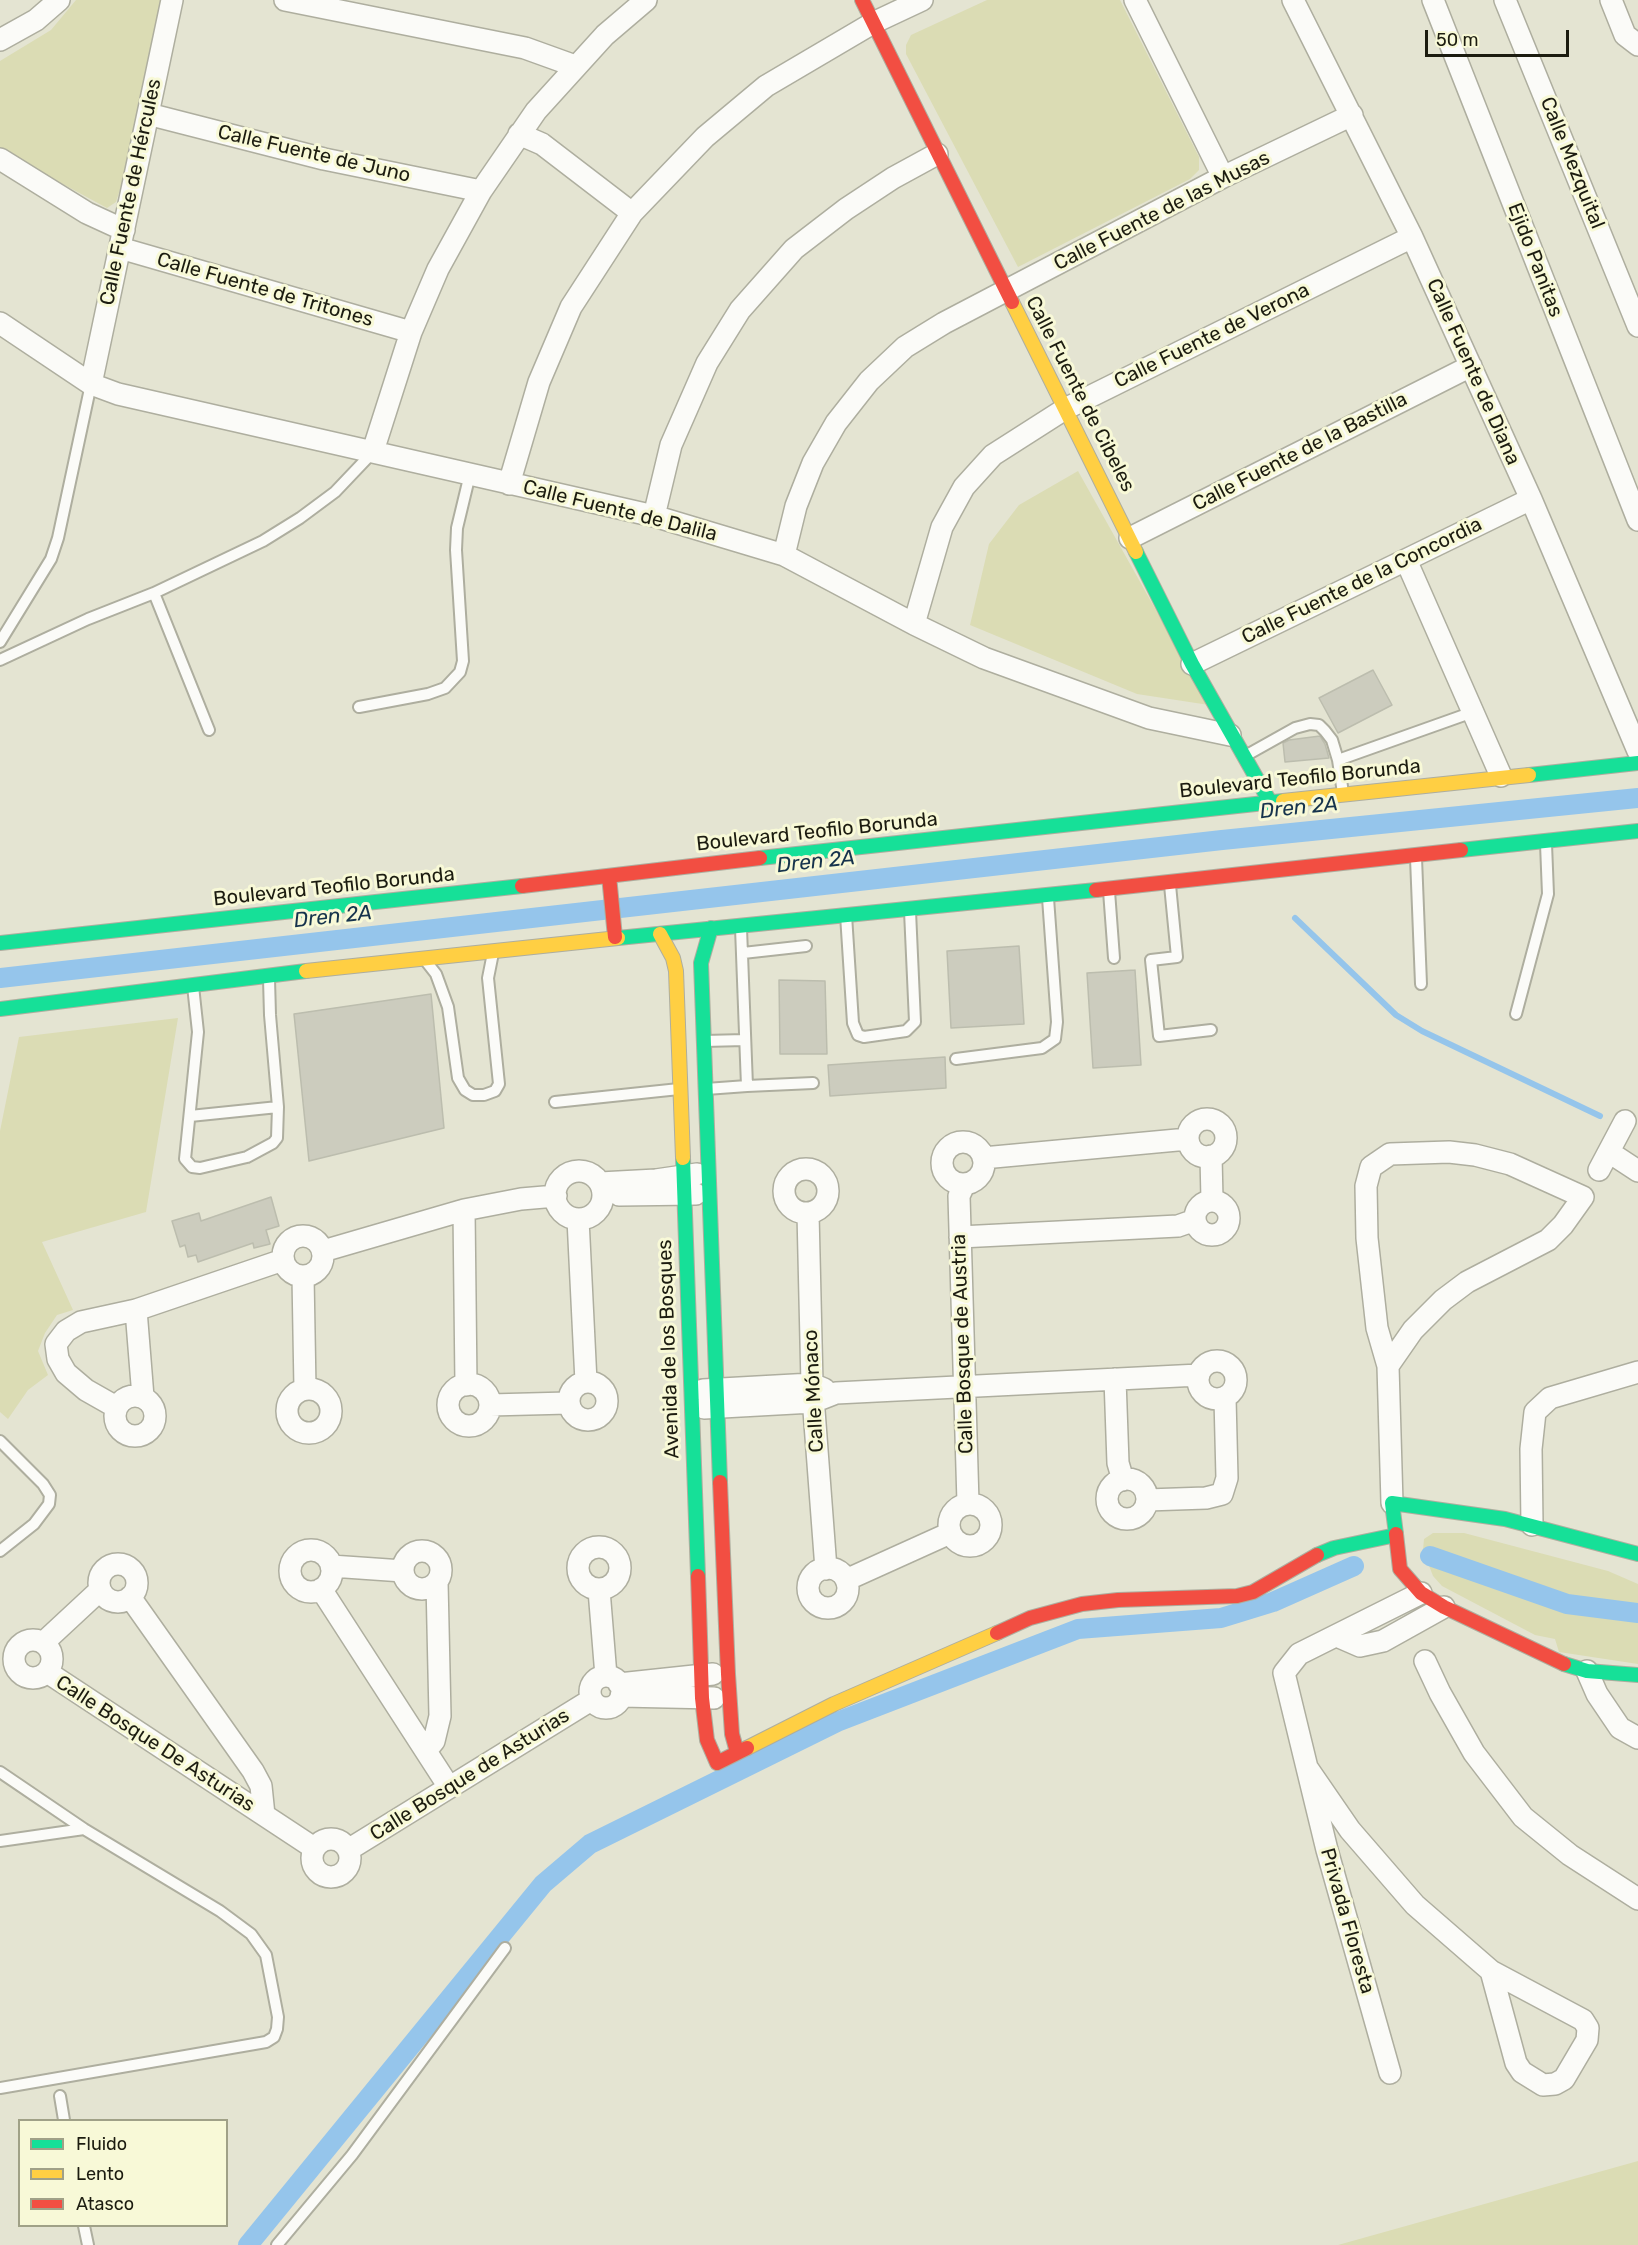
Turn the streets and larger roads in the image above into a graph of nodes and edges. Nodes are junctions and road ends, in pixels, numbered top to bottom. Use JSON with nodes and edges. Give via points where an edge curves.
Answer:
{"nodes":[{"id":1,"x":59,"y":0,"type":"edge"},
{"id":2,"x":172,"y":0,"type":"edge"},
{"id":3,"x":285,"y":0,"type":"edge"},
{"id":4,"x":646,"y":0,"type":"edge"},
{"id":5,"x":862,"y":0,"type":"edge"},
{"id":6,"x":922,"y":0,"type":"edge"},
{"id":7,"x":1135,"y":0,"type":"edge"},
{"id":8,"x":1293,"y":0,"type":"edge"},
{"id":9,"x":1433,"y":0,"type":"edge"},
{"id":10,"x":1505,"y":0,"type":"edge"},
{"id":11,"x":1611,"y":0,"type":"edge"},
{"id":12,"x":873,"y":23,"type":"junction"},
{"id":13,"x":0,"y":40,"type":"edge"},
{"id":14,"x":1638,"y":45,"type":"edge"},
{"id":15,"x":575,"y":66,"type":"junction"},
{"id":16,"x":148,"y":114,"type":"junction"},
{"id":17,"x":1352,"y":115,"type":"junction"},
{"id":18,"x":519,"y":134,"type":"junction"},
{"id":19,"x":937,"y":154,"type":"junction"},
{"id":20,"x":0,"y":159,"type":"edge"},
{"id":21,"x":1223,"y":177,"type":"junction"},
{"id":22,"x":481,"y":191,"type":"junction"},
{"id":23,"x":632,"y":213,"type":"junction"},
{"id":24,"x":1412,"y":237,"type":"junction"},
{"id":25,"x":122,"y":239,"type":"junction"},
{"id":26,"x":1006,"y":291,"type":"junction"},
{"id":27,"x":0,"y":323,"type":"edge"},
{"id":28,"x":1638,"y":326,"type":"edge"},
{"id":29,"x":411,"y":332,"type":"junction"},
{"id":30,"x":1471,"y":366,"type":"junction"},
{"id":31,"x":91,"y":384,"type":"junction"},
{"id":32,"x":1065,"y":409,"type":"junction"},
{"id":33,"x":373,"y":451,"type":"junction"},
{"id":34,"x":509,"y":483,"type":"junction"},
{"id":35,"x":1531,"y":499,"type":"junction"},
{"id":36,"x":654,"y":516,"type":"junction"},
{"id":37,"x":1638,"y":520,"type":"edge"},
{"id":38,"x":1130,"y":538,"type":"junction"},
{"id":39,"x":784,"y":555,"type":"junction"},
{"id":40,"x":1406,"y":560,"type":"junction"},
{"id":41,"x":914,"y":624,"type":"junction"},
{"id":42,"x":1192,"y":664,"type":"junction"},
{"id":43,"x":1230,"y":735,"type":"junction"},
{"id":44,"x":1638,"y":751,"type":"edge"},
{"id":45,"x":1638,"y":763,"type":"edge"},
{"id":46,"x":1501,"y":776,"type":"junction"},
{"id":47,"x":1270,"y":802,"type":"junction"},
{"id":48,"x":1638,"y":831,"type":"edge"},
{"id":49,"x":609,"y":876,"type":"junction"},
{"id":50,"x":711,"y":928,"type":"junction"},
{"id":51,"x":614,"y":930,"type":"junction"},
{"id":52,"x":660,"y":934,"type":"junction"},
{"id":53,"x":0,"y":943,"type":"edge"},
{"id":54,"x":0,"y":1009,"type":"edge"},
{"id":55,"x":1625,"y":1121,"type":"dead end"},
{"id":56,"x":1188,"y":1139,"type":"junction"},
{"id":57,"x":1211,"y":1156,"type":"junction"},
{"id":58,"x":983,"y":1158,"type":"junction"},
{"id":59,"x":1638,"y":1171,"type":"edge"},
{"id":60,"x":710,"y":1183,"type":"junction"},
{"id":61,"x":964,"y":1185,"type":"junction"},
{"id":62,"x":682,"y":1186,"type":"junction"},
{"id":63,"x":602,"y":1189,"type":"junction"},
{"id":64,"x":556,"y":1196,"type":"junction"},
{"id":65,"x":1212,"y":1200,"type":"junction"},
{"id":66,"x":464,"y":1210,"type":"junction"},
{"id":67,"x":808,"y":1213,"type":"dead end"},
{"id":68,"x":578,"y":1219,"type":"junction"},
{"id":69,"x":1195,"y":1220,"type":"junction"},
{"id":70,"x":960,"y":1237,"type":"junction"},
{"id":71,"x":323,"y":1251,"type":"junction"},
{"id":72,"x":283,"y":1260,"type":"junction"},
{"id":73,"x":303,"y":1276,"type":"junction"},
{"id":74,"x":136,"y":1310,"type":"junction"},
{"id":75,"x":1388,"y":1366,"type":"junction"},
{"id":76,"x":1638,"y":1372,"type":"edge"},
{"id":77,"x":1199,"y":1375,"type":"junction"},
{"id":78,"x":1115,"y":1379,"type":"junction"},
{"id":79,"x":586,"y":1382,"type":"junction"},
{"id":80,"x":466,"y":1384,"type":"junction"},
{"id":81,"x":964,"y":1386,"type":"junction"},
{"id":82,"x":305,"y":1389,"type":"dead end"},
{"id":83,"x":812,"y":1393,"type":"junction"},
{"id":84,"x":143,"y":1397,"type":"junction"},
{"id":85,"x":719,"y":1398,"type":"junction"},
{"id":86,"x":1225,"y":1398,"type":"junction"},
{"id":87,"x":691,"y":1400,"type":"junction"},
{"id":88,"x":568,"y":1403,"type":"junction"},
{"id":89,"x":490,"y":1405,"type":"junction"},
{"id":90,"x":116,"y":1407,"type":"junction"},
{"id":91,"x":1123,"y":1480,"type":"junction"},
{"id":92,"x":1147,"y":1500,"type":"junction"},
{"id":93,"x":968,"y":1503,"type":"junction"},
{"id":94,"x":1392,"y":1503,"type":"junction"},
{"id":95,"x":1532,"y":1525,"type":"junction"},
{"id":96,"x":950,"y":1533,"type":"junction"},
{"id":97,"x":1396,"y":1535,"type":"junction"},
{"id":98,"x":1638,"y":1552,"type":"edge"},
{"id":99,"x":331,"y":1566,"type":"junction"},
{"id":100,"x":826,"y":1569,"type":"junction"},
{"id":101,"x":403,"y":1571,"type":"junction"},
{"id":102,"x":846,"y":1580,"type":"junction"},
{"id":103,"x":437,"y":1582,"type":"junction"},
{"id":104,"x":321,"y":1590,"type":"junction"},
{"id":105,"x":599,"y":1590,"type":"dead end"},
{"id":106,"x":99,"y":1591,"type":"junction"},
{"id":107,"x":1421,"y":1593,"type":"junction"},
{"id":108,"x":130,"y":1597,"type":"junction"},
{"id":109,"x":1444,"y":1607,"type":"junction"},
{"id":110,"x":1337,"y":1636,"type":"junction"},
{"id":111,"x":43,"y":1643,"type":"junction"},
{"id":112,"x":1425,"y":1661,"type":"dead end"},
{"id":113,"x":1587,"y":1671,"type":"junction"},
{"id":114,"x":47,"y":1672,"type":"junction"},
{"id":115,"x":701,"y":1674,"type":"junction"},
{"id":116,"x":728,"y":1674,"type":"junction"},
{"id":117,"x":1638,"y":1675,"type":"edge"},
{"id":118,"x":615,"y":1685,"type":"junction"},
{"id":119,"x":702,"y":1698,"type":"junction"},
{"id":120,"x":730,"y":1698,"type":"junction"},
{"id":121,"x":1638,"y":1738,"type":"edge"},
{"id":122,"x":426,"y":1751,"type":"junction"},
{"id":123,"x":737,"y":1752,"type":"junction"},
{"id":124,"x":1308,"y":1769,"type":"junction"},
{"id":125,"x":449,"y":1787,"type":"junction"},
{"id":126,"x":264,"y":1815,"type":"junction"},
{"id":127,"x":314,"y":1848,"type":"junction"},
{"id":128,"x":348,"y":1850,"type":"junction"},
{"id":129,"x":1638,"y":1899,"type":"edge"},
{"id":130,"x":1491,"y":1971,"type":"junction"},
{"id":131,"x":1390,"y":2073,"type":"dead end"}],
"edges":[{"from":1,"to":13,"type":"street","via":[[36,20]]},
{"from":2,"to":16,"type":"street","name":"Calle Fuente de Hércules"},
{"from":3,"to":15,"type":"street","via":[[525,48]]},
{"from":4,"to":15,"type":"street"},
{"from":5,"to":12,"type":"street","name":"Calle Fuente de Cibeles"},
{"from":6,"to":12,"type":"street"},
{"from":7,"to":21,"type":"street"},
{"from":8,"to":17,"type":"street","name":"Calle Fuente de Diana"},
{"from":9,"to":37,"type":"street","name":"Ejido Panitas"},
{"from":10,"to":28,"type":"street","name":"Calle Mezquital"},
{"from":11,"to":14,"type":"street","via":[[1625,35]]},
{"from":12,"to":19,"type":"street","name":"Calle Fuente de Cibeles"},
{"from":12,"to":23,"type":"street","via":[[765,86],[705,137]]},
{"from":15,"to":18,"type":"street"},
{"from":16,"to":22,"type":"street","name":"Calle Fuente de Juno","via":[[324,159]]},
{"from":16,"to":25,"type":"street","name":"Calle Fuente de Hércules"},
{"from":17,"to":21,"type":"street","name":"Calle Fuente de las Musas"},
{"from":17,"to":24,"type":"street","name":"Calle Fuente de Diana"},
{"from":18,"to":22,"type":"street"},
{"from":18,"to":23,"type":"street","via":[[542,144]]},
{"from":19,"to":26,"type":"street","name":"Calle Fuente de Cibeles"},
{"from":19,"to":36,"type":"street","via":[[846,209],[794,249],[740,310],[707,363],[671,445]]},
{"from":20,"to":25,"type":"street","name":"Calle Fuente de Tritones"},
{"from":21,"to":26,"type":"street","name":"Calle Fuente de las Musas"},
{"from":22,"to":29,"type":"street","via":[[438,269]]},
{"from":23,"to":34,"type":"street","via":[[571,307],[539,382]]},
{"from":24,"to":30,"type":"street","name":"Calle Fuente de Diana"},
{"from":24,"to":32,"type":"street","name":"Calle Fuente de Verona"},
{"from":25,"to":29,"type":"street","name":"Calle Fuente de Tritones"},
{"from":25,"to":31,"type":"street","name":"Calle Fuente de Hércules"},
{"from":26,"to":32,"type":"street","name":"Calle Fuente de Cibeles"},
{"from":26,"to":39,"type":"street","name":"Calle Fuente de las Musas","via":[[905,347],[868,381],[836,423],[813,463],[796,506]]},
{"from":27,"to":31,"type":"street","name":"Calle Fuente de Dalila"},
{"from":29,"to":33,"type":"street"},
{"from":30,"to":35,"type":"street","name":"Calle Fuente de Diana"},
{"from":30,"to":38,"type":"street","name":"Calle Fuente de la Bastilla"},
{"from":31,"to":33,"type":"street","name":"Calle Fuente de Dalila","via":[[146,402]]},
{"from":32,"to":38,"type":"street","name":"Calle Fuente de Cibeles"},
{"from":32,"to":41,"type":"street","name":"Calle Fuente de Verona","via":[[993,455],[964,487],[942,527]]},
{"from":33,"to":34,"type":"street","name":"Calle Fuente de Dalila"},
{"from":34,"to":36,"type":"street","name":"Calle Fuente de Dalila"},
{"from":35,"to":40,"type":"street","name":"Calle Fuente de la Concordia"},
{"from":35,"to":44,"type":"street","name":"Calle Fuente de Diana"},
{"from":36,"to":39,"type":"street","name":"Calle Fuente de Dalila"},
{"from":38,"to":42,"type":"street","name":"Calle Fuente de Cibeles"},
{"from":39,"to":41,"type":"street","name":"Calle Fuente de Dalila"},
{"from":40,"to":42,"type":"street","name":"Calle Fuente de la Concordia"},
{"from":40,"to":46,"type":"street"},
{"from":41,"to":43,"type":"street","name":"Calle Fuente de Dalila","via":[[984,658],[1071,692],[1149,718]]},
{"from":42,"to":43,"type":"street","name":"Calle Fuente de Cibeles"},
{"from":43,"to":47,"type":"street","name":"Calle Fuente de Cibeles"},
{"from":45,"to":46,"type":"street","name":"Boulevard Teofilo Borunda"},
{"from":46,"to":47,"type":"street","name":"Boulevard Teofilo Borunda"},
{"from":47,"to":49,"type":"street","name":"Boulevard Teofilo Borunda"},
{"from":48,"to":50,"type":"street","via":[[846,915],[780,935],[741,924]]},
{"from":49,"to":51,"type":"street"},
{"from":49,"to":53,"type":"street","name":"Boulevard Teofilo Borunda"},
{"from":50,"to":52,"type":"street"},
{"from":50,"to":60,"type":"street","via":[[701,963]]},
{"from":51,"to":52,"type":"street"},
{"from":51,"to":54,"type":"street","via":[[493,950]]},
{"from":52,"to":62,"type":"street","name":"Avenida de los Bosques","via":[[676,971]]},
{"from":55,"to":59,"type":"street","via":[[1604,1161]]},
{"from":56,"to":57,"type":"street","via":[[1196,1153]]},
{"from":56,"to":57,"type":"street","via":[[1195,1123],[1206,1119],[1218,1122],[1226,1138],[1221,1149]]},
{"from":56,"to":58,"type":"street"},
{"from":57,"to":65,"type":"street"},
{"from":58,"to":61,"type":"street","via":[[979,1177]]},
{"from":58,"to":61,"type":"street","via":[[969,1142],[954,1143],[945,1150],[943,1171],[952,1182]]},
{"from":60,"to":62,"type":"street"},
{"from":60,"to":85,"type":"street"},
{"from":61,"to":70,"type":"street","name":"Calle Bosque de Austria","via":[[959,1196]]},
{"from":62,"to":63,"type":"street"},
{"from":62,"to":63,"type":"street","via":[[656,1180]]},
{"from":62,"to":87,"type":"street","name":"Avenida de los Bosques"},
{"from":63,"to":64,"type":"street","via":[[588,1173],[573,1172],[560,1181]]},
{"from":63,"to":68,"type":"street","via":[[596,1212]]},
{"from":64,"to":66,"type":"street"},
{"from":64,"to":68,"type":"street","via":[[565,1214]]},
{"from":65,"to":69,"type":"street","via":[[1197,1209]]},
{"from":65,"to":69,"type":"street","via":[[1227,1208],[1225,1229],[1210,1235],[1200,1230]]},
{"from":66,"to":71,"type":"street"},
{"from":66,"to":80,"type":"street"},
{"from":67,"to":83,"type":"street","name":"Calle Mónaco"},
{"from":68,"to":79,"type":"street"},
{"from":69,"to":70,"type":"street","via":[[1178,1226]]},
{"from":70,"to":81,"type":"street","name":"Calle Bosque de Austria"},
{"from":71,"to":72,"type":"street","via":[[316,1240],[298,1236],[287,1242]]},
{"from":71,"to":73,"type":"street","via":[[320,1268]]},
{"from":72,"to":73,"type":"street","via":[[290,1272]]},
{"from":72,"to":74,"type":"street"},
{"from":73,"to":82,"type":"street"},
{"from":74,"to":84,"type":"street"},
{"from":74,"to":90,"type":"street","via":[[81,1322],[66,1331],[56,1344],[66,1373]]},
{"from":75,"to":75,"type":"street","via":[[1377,1328],[1367,1238],[1366,1186],[1375,1162],[1390,1154],[1408,1152],[1475,1155],[1510,1164],[1583,1197],[1548,1240],[1467,1282],[1443,1300],[1413,1330]]},
{"from":75,"to":94,"type":"street"},
{"from":76,"to":95,"type":"street","via":[[1562,1393],[1535,1412],[1531,1449]]},
{"from":77,"to":78,"type":"street"},
{"from":77,"to":86,"type":"street","via":[[1198,1386],[1204,1395]]},
{"from":77,"to":86,"type":"street","via":[[1211,1362],[1233,1368],[1237,1381]]},
{"from":78,"to":81,"type":"street"},
{"from":78,"to":91,"type":"street","via":[[1118,1463]]},
{"from":79,"to":88,"type":"street","via":[[575,1387]]},
{"from":79,"to":88,"type":"street","via":[[593,1382],[604,1391],[607,1404],[600,1417],[580,1419]]},
{"from":80,"to":89,"type":"street","via":[[483,1389]]},
{"from":80,"to":89,"type":"street","via":[[454,1392],[448,1405],[449,1413],[459,1424],[480,1423]]},
{"from":81,"to":83,"type":"street"},
{"from":81,"to":93,"type":"street","name":"Calle Bosque de Austria"},
{"from":83,"to":85,"type":"street"},
{"from":83,"to":100,"type":"street","name":"Calle Mónaco"},
{"from":84,"to":90,"type":"street","via":[[128,1396]]},
{"from":84,"to":90,"type":"street","via":[[154,1407],[154,1422],[151,1429],[138,1437],[118,1428]]},
{"from":85,"to":87,"type":"street"},
{"from":85,"to":116,"type":"street"},
{"from":86,"to":92,"type":"street","via":[[1227,1478],[1222,1494],[1213,1498]]},
{"from":87,"to":115,"type":"street","name":"Avenida de los Bosques"},
{"from":88,"to":89,"type":"street"},
{"from":91,"to":92,"type":"street","via":[[1140,1484]]},
{"from":91,"to":92,"type":"street","via":[[1108,1493],[1108,1506],[1117,1516],[1136,1516]]},
{"from":93,"to":96,"type":"street","via":[[960,1505],[949,1517]]},
{"from":93,"to":96,"type":"street","via":[[987,1512],[991,1526],[986,1539],[966,1546]]},
{"from":94,"to":95,"type":"street"},
{"from":94,"to":97,"type":"street"},
{"from":95,"to":98,"type":"street"},
{"from":96,"to":102,"type":"street"},
{"from":97,"to":107,"type":"street","via":[[1400,1569]]},
{"from":97,"to":123,"type":"street","via":[[1334,1548],[1253,1592],[1237,1596],[1109,1601],[1030,1618],[834,1704]]},
{"from":99,"to":101,"type":"street"},
{"from":99,"to":104,"type":"street","via":[[330,1579]]},
{"from":99,"to":104,"type":"street","via":[[324,1554],[311,1550],[298,1555],[291,1566],[296,1585],[308,1591]]},
{"from":100,"to":102,"type":"street","via":[[838,1571]]},
{"from":100,"to":102,"type":"street","via":[[809,1580],[808,1595],[818,1606],[838,1605],[847,1594]]},
{"from":101,"to":103,"type":"street","via":[[406,1581],[416,1588],[427,1589]]},
{"from":101,"to":103,"type":"street","via":[[411,1555],[428,1552],[440,1565]]},
{"from":103,"to":122,"type":"street","via":[[440,1716],[434,1741]]},
{"from":104,"to":122,"type":"street"},
{"from":105,"to":118,"type":"street"},
{"from":106,"to":108,"type":"street","via":[[113,1601]]},
{"from":106,"to":108,"type":"street","via":[[99,1578],[105,1568],[123,1564],[132,1570],[137,1581]]},
{"from":106,"to":111,"type":"street"},
{"from":107,"to":109,"type":"street"},
{"from":107,"to":110,"type":"street","name":"Privada Floresta"},
{"from":108,"to":126,"type":"street","name":"Calle Bosque De Asturias","via":[[253,1771],[264,1800]]},
{"from":109,"to":110,"type":"street","via":[[1383,1641],[1360,1646]]},
{"from":109,"to":113,"type":"street"},
{"from":110,"to":124,"type":"street","name":"Privada Floresta","via":[[1299,1654],[1284,1673]]},
{"from":111,"to":114,"type":"street","via":[[51,1653]]},
{"from":111,"to":114,"type":"street","via":[[24,1642],[13,1658],[17,1671],[28,1678],[42,1677]]},
{"from":112,"to":129,"type":"street","via":[[1474,1753],[1523,1817],[1570,1856]]},
{"from":113,"to":117,"type":"street"},
{"from":113,"to":121,"type":"street","via":[[1620,1728]]},
{"from":114,"to":126,"type":"street","name":"Calle Bosque De Asturias"},
{"from":115,"to":116,"type":"street"},
{"from":115,"to":118,"type":"street"},
{"from":115,"to":119,"type":"street","name":"Avenida de los Bosques"},
{"from":116,"to":120,"type":"street"},
{"from":118,"to":119,"type":"street"},
{"from":118,"to":125,"type":"street","name":"Calle Bosque de Asturias","via":[[592,1684],[591,1700]]},
{"from":119,"to":120,"type":"street"},
{"from":119,"to":123,"type":"street","name":"Avenida de los Bosques","via":[[707,1740],[717,1763]]},
{"from":120,"to":123,"type":"street"},
{"from":122,"to":125,"type":"street"},
{"from":124,"to":130,"type":"street","name":"Privada Floresta","via":[[1350,1830],[1415,1905]]},
{"from":124,"to":131,"type":"street","name":"Privada Floresta"},
{"from":125,"to":128,"type":"street","name":"Calle Bosque de Asturias"},
{"from":126,"to":127,"type":"street","name":"Calle Bosque De Asturias"},
{"from":127,"to":128,"type":"street","via":[[323,1840],[335,1839]]},
{"from":127,"to":128,"type":"street","via":[[312,1864],[319,1874],[329,1878],[348,1867]]},
{"from":130,"to":130,"type":"street","name":"Privada Floresta","via":[[1583,2020],[1588,2028],[1587,2040],[1564,2079],[1555,2085],[1543,2085],[1530,2078],[1516,2063]]}]}
